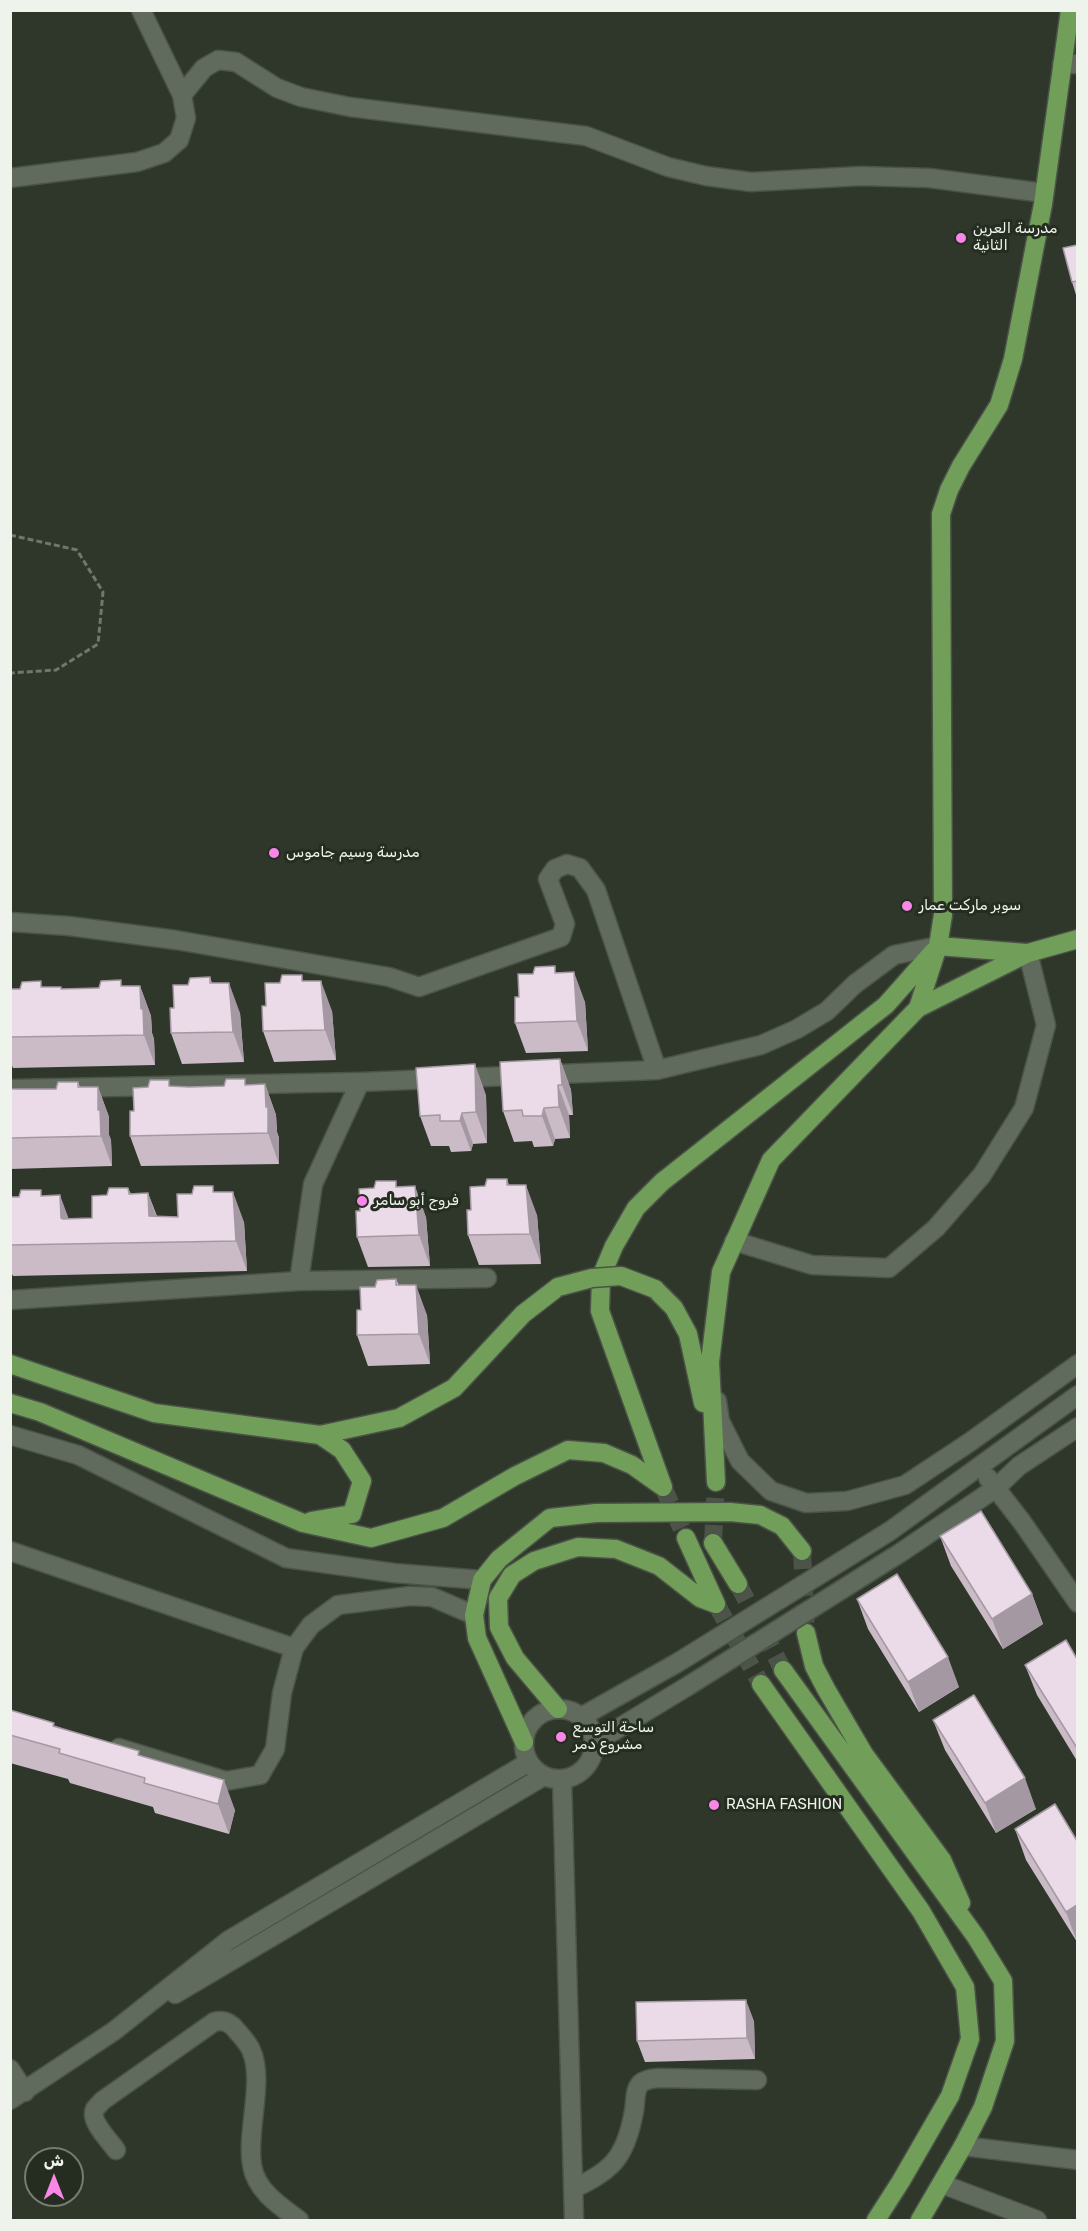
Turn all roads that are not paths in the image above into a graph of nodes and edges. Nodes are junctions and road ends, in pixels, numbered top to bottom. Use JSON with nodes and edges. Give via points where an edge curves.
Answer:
{"nodes":[{"id":1,"x":141,"y":10,"type":"edge"},
{"id":2,"x":1070,"y":10,"type":"edge"},
{"id":3,"x":1070,"y":64,"type":"edge"},
{"id":4,"x":182,"y":95,"type":"junction"},
{"id":5,"x":10,"y":178,"type":"edge"},
{"id":6,"x":1044,"y":193,"type":"junction"},
{"id":7,"x":10,"y":922,"type":"edge"},
{"id":8,"x":1077,"y":939,"type":"edge"},
{"id":9,"x":938,"y":946,"type":"junction"},
{"id":10,"x":1028,"y":953,"type":"junction"},
{"id":11,"x":918,"y":1008,"type":"junction"},
{"id":12,"x":657,"y":1070,"type":"junction"},
{"id":13,"x":360,"y":1082,"type":"junction"},
{"id":14,"x":10,"y":1089,"type":"edge"},
{"id":15,"x":734,"y":1241,"type":"junction"},
{"id":16,"x":488,"y":1278,"type":"dead end"},
{"id":17,"x":298,"y":1281,"type":"junction"},
{"id":18,"x":10,"y":1300,"type":"edge"},
{"id":19,"x":710,"y":1362,"type":"junction"},
{"id":20,"x":10,"y":1364,"type":"edge"},
{"id":21,"x":1077,"y":1364,"type":"edge"},
{"id":22,"x":1077,"y":1395,"type":"edge"},
{"id":23,"x":10,"y":1403,"type":"edge"},
{"id":24,"x":1077,"y":1427,"type":"edge"},
{"id":25,"x":10,"y":1435,"type":"edge"},
{"id":26,"x":320,"y":1435,"type":"junction"},
{"id":27,"x":980,"y":1467,"type":"junction"},
{"id":28,"x":996,"y":1488,"type":"junction"},
{"id":29,"x":303,"y":1523,"type":"junction"},
{"id":30,"x":686,"y":1538,"type":"tunnel mouth"},
{"id":31,"x":713,"y":1543,"type":"tunnel mouth"},
{"id":32,"x":10,"y":1551,"type":"edge"},
{"id":33,"x":802,"y":1551,"type":"tunnel mouth"},
{"id":34,"x":482,"y":1580,"type":"junction"},
{"id":35,"x":738,"y":1584,"type":"tunnel mouth"},
{"id":36,"x":1077,"y":1603,"type":"edge"},
{"id":37,"x":474,"y":1615,"type":"junction"},
{"id":38,"x":806,"y":1633,"type":"tunnel mouth"},
{"id":39,"x":294,"y":1648,"type":"junction"},
{"id":40,"x":783,"y":1670,"type":"tunnel mouth"},
{"id":41,"x":762,"y":1683,"type":"tunnel mouth"},
{"id":42,"x":558,"y":1709,"type":"junction"},
{"id":43,"x":581,"y":1717,"type":"junction"},
{"id":44,"x":524,"y":1742,"type":"junction"},
{"id":45,"x":101,"y":1743,"type":"edge"},
{"id":46,"x":594,"y":1743,"type":"junction"},
{"id":47,"x":529,"y":1762,"type":"junction"},
{"id":48,"x":544,"y":1776,"type":"junction"},
{"id":49,"x":562,"y":1779,"type":"junction"},
{"id":50,"x":976,"y":1937,"type":"junction"},
{"id":51,"x":114,"y":2031,"type":"junction"},
{"id":52,"x":10,"y":2069,"type":"edge"},
{"id":53,"x":757,"y":2079,"type":"dead end"},
{"id":54,"x":17,"y":2096,"type":"edge"},
{"id":55,"x":963,"y":2146,"type":"junction"},
{"id":56,"x":116,"y":2150,"type":"dead end"},
{"id":57,"x":1077,"y":2160,"type":"edge"},
{"id":58,"x":942,"y":2184,"type":"junction"},
{"id":59,"x":575,"y":2188,"type":"junction"},
{"id":60,"x":299,"y":2220,"type":"edge"},
{"id":61,"x":574,"y":2220,"type":"edge"},
{"id":62,"x":876,"y":2220,"type":"edge"},
{"id":63,"x":920,"y":2220,"type":"edge"},
{"id":64,"x":1037,"y":2220,"type":"edge"}],
"edges":[{"from":1,"to":4,"type":"street"},
{"from":2,"to":3,"type":"main road"},
{"from":3,"to":6,"type":"main road"},
{"from":4,"to":5,"type":"street","via":[[186,118],[179,140],[164,153],[137,162]]},
{"from":4,"to":6,"type":"street","via":[[204,68],[218,60],[236,62],[277,88],[301,97],[350,107],[586,136],[668,167],[706,176],[751,182],[861,176],[929,178]]},
{"from":6,"to":9,"type":"main road","via":[[1013,359],[999,405],[961,466],[941,514],[943,915]]},
{"from":7,"to":12,"type":"street","via":[[176,940],[389,977],[419,987],[561,937],[565,924],[548,879],[555,869],[567,864],[580,868],[596,890]]},
{"from":8,"to":10,"type":"main road"},
{"from":9,"to":10,"type":"main road"},
{"from":9,"to":11,"type":"main road"},
{"from":9,"to":12,"type":"street","via":[[894,955],[827,1011],[770,1041]]},
{"from":9,"to":29,"type":"main road","via":[[886,1005],[662,1182],[636,1208],[614,1246],[601,1277],[600,1311],[663,1486],[632,1465],[604,1453],[568,1450],[443,1518],[371,1538]]},
{"from":10,"to":11,"type":"main road"},
{"from":10,"to":15,"type":"street","via":[[1046,1025],[1024,1108],[982,1175],[936,1228],[889,1268],[812,1264]]},
{"from":11,"to":15,"type":"main road","via":[[771,1160]]},
{"from":12,"to":13,"type":"street"},
{"from":13,"to":14,"type":"street"},
{"from":13,"to":17,"type":"street","via":[[313,1184]]},
{"from":15,"to":19,"type":"main road","via":[[721,1272]]},
{"from":16,"to":17,"type":"street"},
{"from":17,"to":18,"type":"street"},
{"from":19,"to":21,"type":"street","via":[[720,1421],[740,1461],[771,1491],[806,1503],[847,1501],[906,1485]]},
{"from":19,"to":26,"type":"main road","bridge":true,"via":[[716,1473],[688,1334],[674,1308],[655,1289],[621,1276],[592,1278],[558,1287],[523,1314],[454,1388],[399,1418]]},
{"from":20,"to":26,"type":"main road","via":[[154,1413]]},
{"from":22,"to":27,"type":"street"},
{"from":23,"to":29,"type":"main road","via":[[40,1412]]},
{"from":24,"to":28,"type":"street","via":[[1019,1466]]},
{"from":25,"to":34,"type":"street","via":[[78,1455],[286,1558]]},
{"from":26,"to":29,"type":"main road","via":[[342,1450],[362,1481],[351,1514]]},
{"from":27,"to":28,"type":"street"},
{"from":27,"to":43,"type":"street","bridge":true,"via":[[890,1531],[677,1663]]},
{"from":28,"to":36,"type":"street"},
{"from":28,"to":46,"type":"street","bridge":true,"via":[[900,1553]]},
{"from":30,"to":42,"type":"main road","via":[[716,1604],[699,1598],[659,1566],[616,1549],[578,1546],[534,1561],[512,1575],[498,1598],[499,1627],[514,1658]]},
{"from":31,"to":35,"type":"main road"},
{"from":32,"to":39,"type":"street"},
{"from":33,"to":34,"type":"main road","bridge":true,"via":[[782,1526],[760,1515],[596,1513],[550,1518],[499,1558]]},
{"from":34,"to":37,"type":"main road"},
{"from":37,"to":39,"type":"street","via":[[432,1597],[338,1605],[311,1625]]},
{"from":37,"to":44,"type":"main road","via":[[477,1638]]},
{"from":38,"to":50,"type":"main road","via":[[814,1666],[826,1689],[864,1754],[942,1860]]},
{"from":39,"to":45,"type":"street","via":[[282,1693],[275,1749],[261,1775],[226,1780]]},
{"from":40,"to":50,"type":"main road"},
{"from":41,"to":62,"type":"main road","via":[[921,1911],[965,1987],[970,2039],[950,2096]]},
{"from":42,"to":43,"type":"street"},
{"from":42,"to":44,"type":"street","via":[[531,1723]]},
{"from":43,"to":46,"type":"street"},
{"from":44,"to":47,"type":"street"},
{"from":46,"to":49,"type":"street","via":[[581,1771]]},
{"from":47,"to":48,"type":"street"},
{"from":47,"to":51,"type":"street","via":[[229,1940]]},
{"from":48,"to":49,"type":"street"},
{"from":48,"to":51,"type":"street"},
{"from":49,"to":59,"type":"street"},
{"from":50,"to":55,"type":"main road","via":[[1003,1981],[1005,2041],[983,2107]]},
{"from":51,"to":54,"type":"street"},
{"from":52,"to":54,"type":"street"},
{"from":53,"to":59,"type":"street","via":[[647,2079],[636,2093],[627,2140],[614,2161]]},
{"from":55,"to":57,"type":"street"},
{"from":55,"to":58,"type":"main road"},
{"from":56,"to":60,"type":"street","via":[[94,2116],[102,2101],[214,2022],[227,2022],[252,2052],[255,2069],[252,2166],[265,2193]]},
{"from":58,"to":63,"type":"main road"},
{"from":58,"to":64,"type":"street"},
{"from":59,"to":61,"type":"street"}]}
